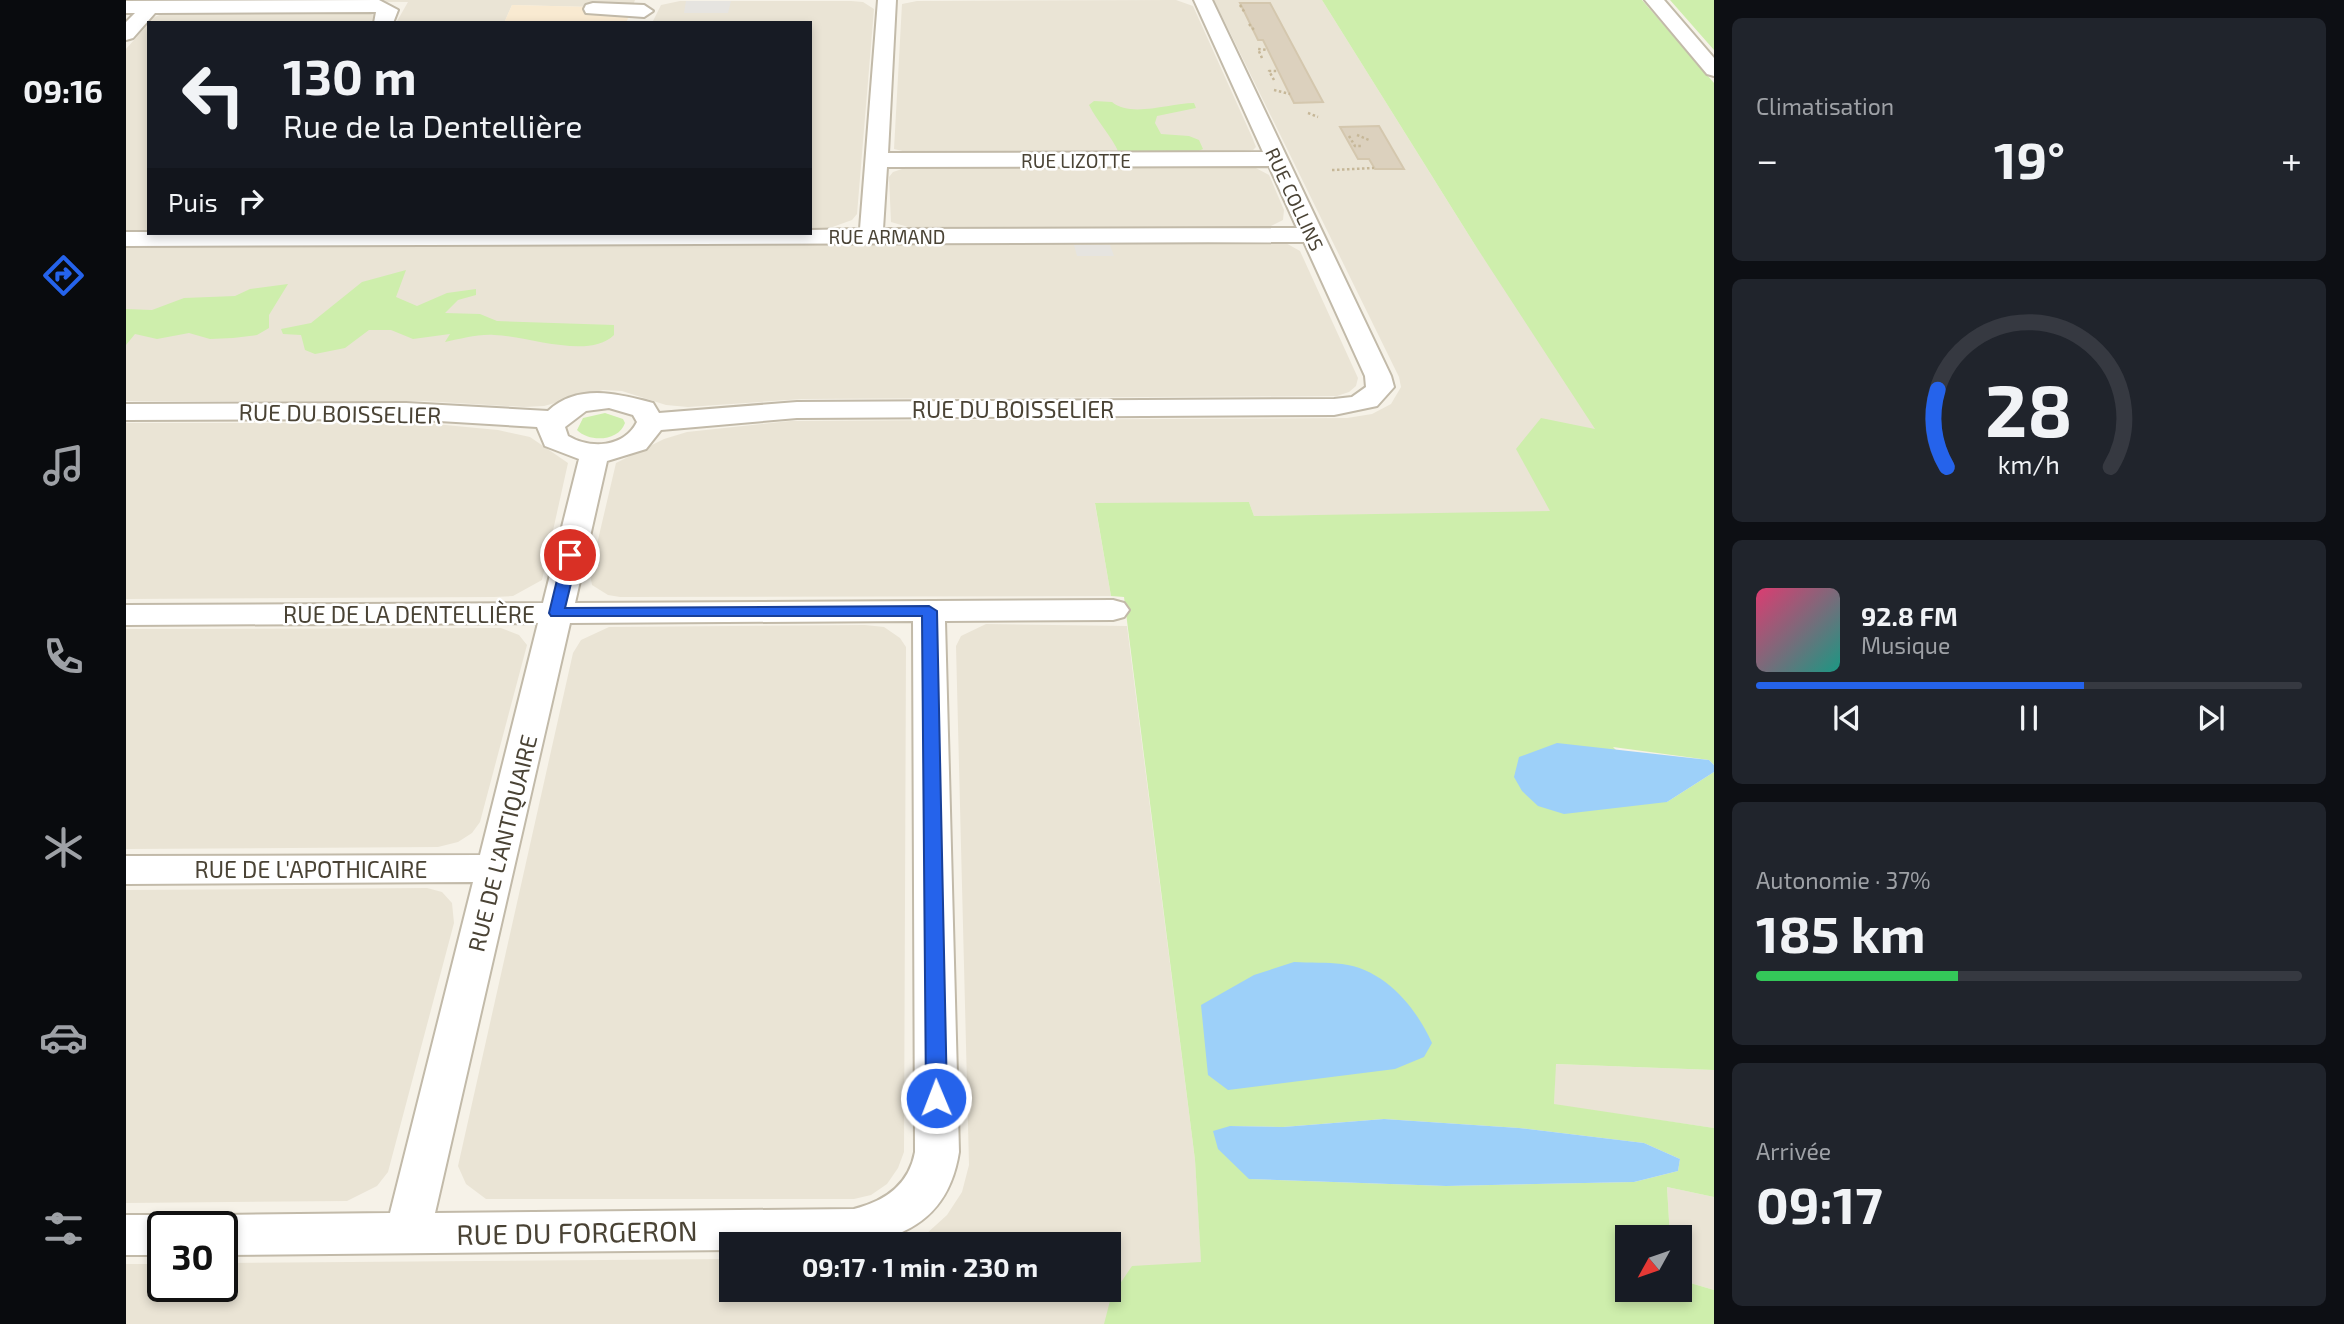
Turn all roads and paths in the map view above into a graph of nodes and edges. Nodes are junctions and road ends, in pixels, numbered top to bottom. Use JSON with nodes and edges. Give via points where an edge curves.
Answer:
{"nodes":[{"id":1,"x":887,"y":0,"type":"edge"},
{"id":2,"x":1203,"y":0,"type":"edge"},
{"id":3,"x":1654,"y":0,"type":"edge"},
{"id":4,"x":1240,"y":5,"type":"dead end"},
{"id":5,"x":126,"y":7,"type":"edge"},
{"id":6,"x":150,"y":7,"type":"junction"},
{"id":7,"x":644,"y":11,"type":"edge"},
{"id":8,"x":1245,"y":13,"type":"dead end"},
{"id":9,"x":602,"y":14,"type":"edge"},
{"id":10,"x":386,"y":16,"type":"edge"},
{"id":11,"x":1250,"y":24,"type":"dead end"},
{"id":12,"x":1254,"y":30,"type":"dead end"},
{"id":13,"x":126,"y":34,"type":"edge"},
{"id":14,"x":1267,"y":50,"type":"dead end"},
{"id":15,"x":1262,"y":58,"type":"dead end"},
{"id":16,"x":1714,"y":70,"type":"edge"},
{"id":17,"x":1278,"y":71,"type":"dead end"},
{"id":18,"x":1274,"y":80,"type":"dead end"},
{"id":19,"x":1270,"y":86,"type":"dead end"},
{"id":20,"x":1290,"y":94,"type":"dead end"},
{"id":21,"x":1308,"y":113,"type":"dead end"},
{"id":22,"x":1318,"y":117,"type":"dead end"},
{"id":23,"x":1357,"y":135,"type":"dead end"},
{"id":24,"x":1349,"y":136,"type":"dead end"},
{"id":25,"x":1369,"y":140,"type":"dead end"},
{"id":26,"x":1362,"y":146,"type":"dead end"},
{"id":27,"x":1276,"y":159,"type":"junction"},
{"id":28,"x":876,"y":160,"type":"junction"},
{"id":29,"x":1374,"y":167,"type":"dead end"},
{"id":30,"x":1332,"y":170,"type":"dead end"},
{"id":31,"x":561,"y":235,"type":"edge"},
{"id":32,"x":1311,"y":235,"type":"junction"},
{"id":33,"x":255,"y":236,"type":"edge"},
{"id":34,"x":871,"y":236,"type":"junction"},
{"id":35,"x":126,"y":239,"type":"edge"},
{"id":36,"x":1374,"y":397,"type":"joint"},
{"id":37,"x":126,"y":412,"type":"edge"},
{"id":38,"x":554,"y":420,"type":"junction"},
{"id":39,"x":651,"y":422,"type":"junction"},
{"id":40,"x":596,"y":453,"type":"junction"},
{"id":41,"x":1113,"y":610,"type":"dead end"},
{"id":42,"x":929,"y":611,"type":"junction"},
{"id":43,"x":556,"y":613,"type":"junction"},
{"id":44,"x":126,"y":615,"type":"edge"},
{"id":45,"x":496,"y":868,"type":"junction"},
{"id":46,"x":126,"y":870,"type":"edge"},
{"id":47,"x":408,"y":1233,"type":"junction"},
{"id":48,"x":147,"y":1235,"type":"edge"},
{"id":49,"x":238,"y":1235,"type":"edge"},
{"id":50,"x":126,"y":1236,"type":"edge"}],
"edges":[{"from":1,"to":28,"type":"street"},
{"from":2,"to":27,"type":"street","name":"RUE COLLINS"},
{"from":3,"to":16,"type":"street"},
{"from":4,"to":8,"type":"path"},
{"from":5,"to":6,"type":"street"},
{"from":6,"to":10,"type":"street"},
{"from":6,"to":13,"type":"street"},
{"from":7,"to":9,"type":"street"},
{"from":11,"to":12,"type":"path"},
{"from":14,"to":15,"type":"path","via":[[1258,49]]},
{"from":17,"to":18,"type":"path","via":[[1269,71]]},
{"from":19,"to":20,"type":"path"},
{"from":21,"to":22,"type":"path"},
{"from":23,"to":25,"type":"path"},
{"from":24,"to":26,"type":"path","via":[[1355,146]]},
{"from":27,"to":28,"type":"street","name":"RUE LIZOTTE"},
{"from":27,"to":32,"type":"street","name":"RUE COLLINS"},
{"from":28,"to":34,"type":"street"},
{"from":29,"to":30,"type":"path"},
{"from":31,"to":33,"type":"street","name":"RUE ARMAND"},
{"from":31,"to":34,"type":"street","name":"RUE ARMAND"},
{"from":32,"to":34,"type":"street","name":"RUE ARMAND"},
{"from":32,"to":36,"type":"street","name":"RUE COLLINS","via":[[1378,376],[1380,387]]},
{"from":33,"to":35,"type":"street","name":"RUE ARMAND"},
{"from":36,"to":39,"type":"street","name":"RUE DU BOISSELIER","via":[[1334,407],[797,410]]},
{"from":37,"to":38,"type":"street","name":"RUE DU BOISSELIER","via":[[406,411]]},
{"from":38,"to":39,"type":"street","via":[[571,407],[610,400],[643,409]]},
{"from":38,"to":40,"type":"street","via":[[551,433],[562,445]]},
{"from":39,"to":40,"type":"street","via":[[634,443]]},
{"from":40,"to":43,"type":"street","name":"RUE DE L'ANTIQUAIRE"},
{"from":41,"to":42,"type":"street","name":"RUE DE LA DENTELLIÈRE"},
{"from":42,"to":43,"type":"street","name":"RUE DE LA DENTELLIÈRE"},
{"from":42,"to":47,"type":"street","name":"RUE DU FORGERON","via":[[937,1152],[936,1171],[926,1189],[896,1215],[855,1229]]},
{"from":43,"to":44,"type":"street","name":"RUE DE LA DENTELLIÈRE"},
{"from":43,"to":45,"type":"street","name":"RUE DE L'ANTIQUAIRE"},
{"from":45,"to":46,"type":"street","name":"RUE DE L'APOTHICAIRE"},
{"from":45,"to":47,"type":"street","name":"RUE DE L'ANTIQUAIRE"},
{"from":47,"to":49,"type":"street","name":"RUE DU FORGERON"},
{"from":48,"to":50,"type":"street"}]}
